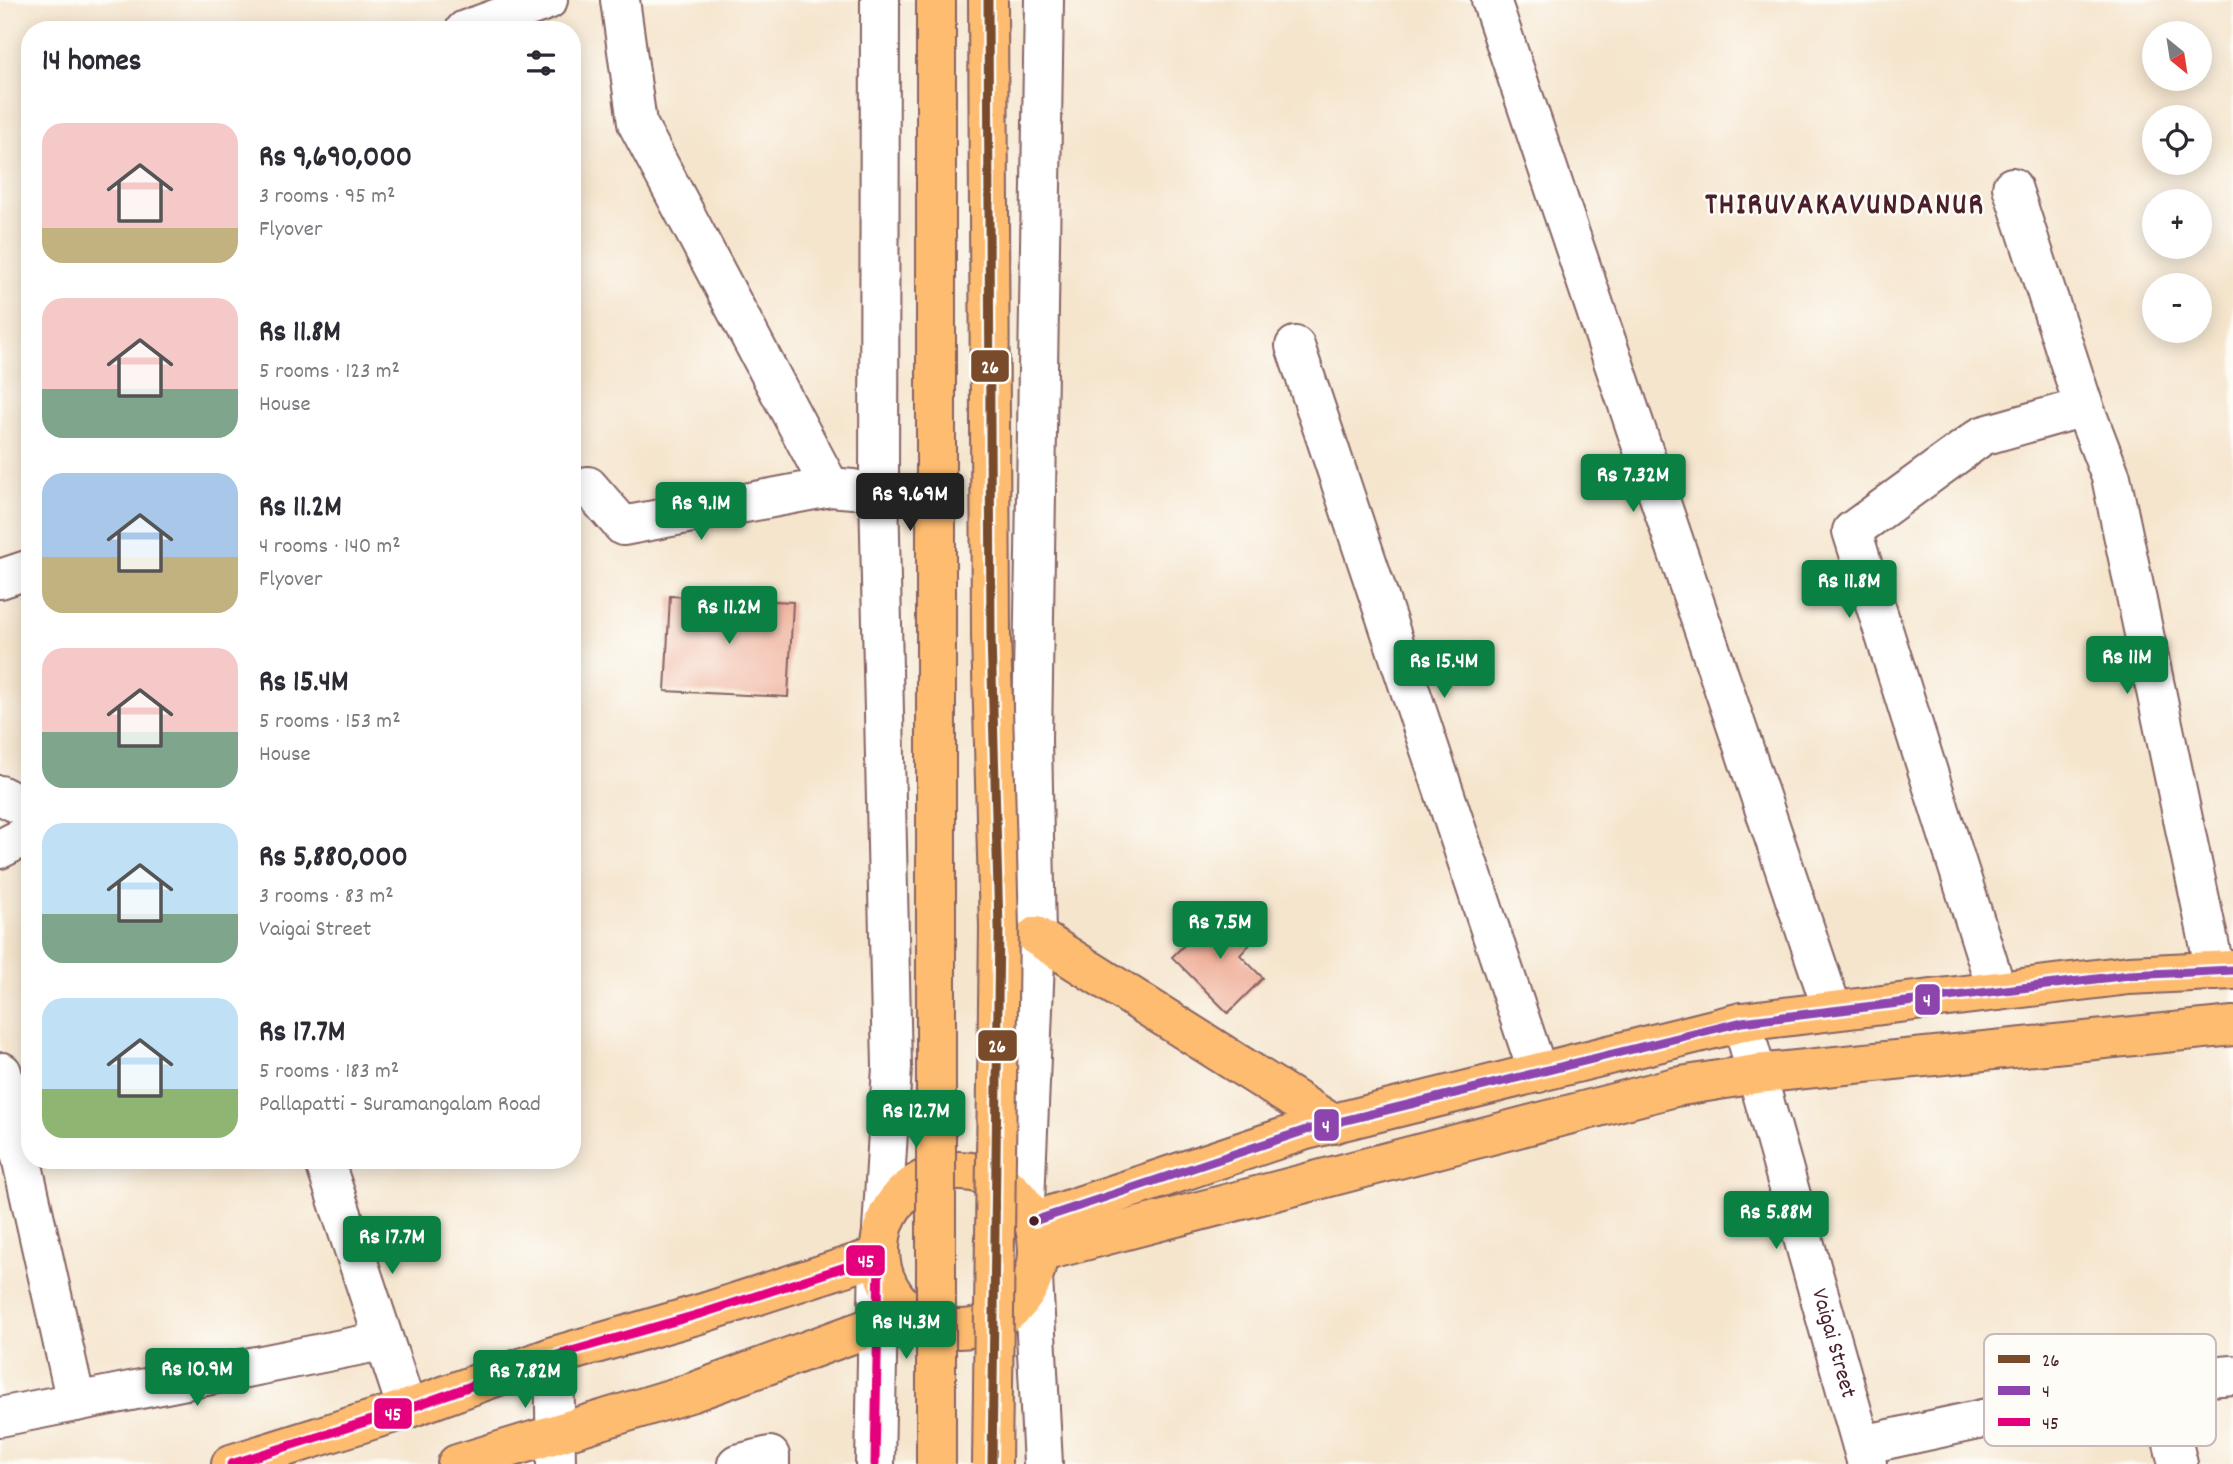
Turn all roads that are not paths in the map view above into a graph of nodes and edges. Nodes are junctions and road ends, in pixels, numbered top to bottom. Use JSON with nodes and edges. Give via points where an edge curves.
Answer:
{"nodes":[{"id":1,"x":548,"y":0,"type":"edge"},
{"id":2,"x":620,"y":0,"type":"edge"},
{"id":3,"x":880,"y":0,"type":"edge"},
{"id":4,"x":936,"y":0,"type":"edge"},
{"id":5,"x":988,"y":0,"type":"edge"},
{"id":6,"x":1044,"y":0,"type":"edge"},
{"id":7,"x":1491,"y":0,"type":"edge"},
{"id":8,"x":490,"y":21,"type":"edge"},
{"id":9,"x":2012,"y":187,"type":"dead end"},
{"id":10,"x":1295,"y":346,"type":"dead end"},
{"id":11,"x":2084,"y":407,"type":"junction"},
{"id":12,"x":830,"y":487,"type":"junction"},
{"id":13,"x":581,"y":489,"type":"edge"},
{"id":14,"x":879,"y":491,"type":"junction"},
{"id":15,"x":21,"y":572,"type":"edge"},
{"id":16,"x":0,"y":579,"type":"edge"},
{"id":17,"x":0,"y":795,"type":"edge"},
{"id":18,"x":21,"y":806,"type":"edge"},
{"id":19,"x":21,"y":838,"type":"edge"},
{"id":20,"x":0,"y":849,"type":"edge"},
{"id":21,"x":1036,"y":936,"type":"junction"},
{"id":22,"x":2224,"y":971,"type":"edge"},
{"id":23,"x":1997,"y":990,"type":"junction"},
{"id":24,"x":1832,"y":1009,"type":"junction"},
{"id":25,"x":1742,"y":1022,"type":"junction"},
{"id":26,"x":2233,"y":1026,"type":"edge"},
{"id":27,"x":2,"y":1073,"type":"edge"},
{"id":28,"x":1538,"y":1073,"type":"junction"},
{"id":29,"x":1756,"y":1074,"type":"junction"},
{"id":30,"x":1333,"y":1124,"type":"junction"},
{"id":31,"x":21,"y":1157,"type":"edge"},
{"id":32,"x":24,"y":1169,"type":"edge"},
{"id":33,"x":327,"y":1169,"type":"edge"},
{"id":34,"x":1032,"y":1239,"type":"junction"},
{"id":35,"x":880,"y":1243,"type":"junction"},
{"id":36,"x":894,"y":1320,"type":"junction"},
{"id":37,"x":382,"y":1341,"type":"junction"},
{"id":38,"x":554,"y":1356,"type":"junction"},
{"id":39,"x":76,"y":1402,"type":"junction"},
{"id":40,"x":407,"y":1409,"type":"junction"},
{"id":41,"x":0,"y":1418,"type":"edge"},
{"id":42,"x":1984,"y":1424,"type":"edge"},
{"id":43,"x":2174,"y":1446,"type":"edge"},
{"id":44,"x":555,"y":1448,"type":"edge"},
{"id":45,"x":1864,"y":1454,"type":"edge"},
{"id":46,"x":272,"y":1457,"type":"edge"},
{"id":47,"x":231,"y":1464,"type":"edge"},
{"id":48,"x":457,"y":1464,"type":"edge"},
{"id":49,"x":737,"y":1464,"type":"edge"},
{"id":50,"x":770,"y":1464,"type":"edge"},
{"id":51,"x":875,"y":1464,"type":"edge"},
{"id":52,"x":936,"y":1464,"type":"edge"},
{"id":53,"x":992,"y":1464,"type":"edge"},
{"id":54,"x":1043,"y":1464,"type":"edge"},
{"id":55,"x":2178,"y":1464,"type":"edge"}],
"edges":[{"from":1,"to":8,"type":"street"},
{"from":2,"to":12,"type":"street","via":[[637,123]]},
{"from":3,"to":14,"type":"street"},
{"from":4,"to":52,"type":"main road","bridge":true},
{"from":5,"to":53,"type":"main road","bridge":true,"via":[[991,635],[999,928]]},
{"from":6,"to":21,"type":"street","via":[[1032,739]]},
{"from":7,"to":24,"type":"street"},
{"from":9,"to":11,"type":"street"},
{"from":10,"to":28,"type":"street"},
{"from":11,"to":22,"type":"street","via":[[2111,477]]},
{"from":11,"to":23,"type":"street","via":[[1982,436],[1852,531]]},
{"from":12,"to":13,"type":"street","via":[[623,526],[588,486]]},
{"from":12,"to":14,"type":"street"},
{"from":14,"to":35,"type":"street","via":[[892,1067]]},
{"from":15,"to":16,"type":"street"},
{"from":17,"to":18,"type":"street"},
{"from":19,"to":20,"type":"street"},
{"from":21,"to":30,"type":"main road"},
{"from":21,"to":34,"type":"street"},
{"from":22,"to":23,"type":"main road","via":[[2129,975]]},
{"from":23,"to":24,"type":"main road"},
{"from":24,"to":25,"type":"main road"},
{"from":25,"to":28,"type":"main road"},
{"from":25,"to":29,"type":"street","name":"Vaigai Street"},
{"from":26,"to":29,"type":"main road"},
{"from":27,"to":31,"type":"street"},
{"from":28,"to":30,"type":"main road"},
{"from":29,"to":34,"type":"main road","via":[[1675,1087]]},
{"from":29,"to":45,"type":"street","name":"Vaigai Street"},
{"from":30,"to":34,"type":"main road"},
{"from":32,"to":39,"type":"street"},
{"from":33,"to":37,"type":"street"},
{"from":34,"to":35,"type":"main road","via":[[1008,1187],[967,1170],[923,1178],[904,1191],[890,1209]]},
{"from":34,"to":36,"type":"main road","via":[[1021,1299],[1003,1316],[981,1326],[944,1327]]},
{"from":34,"to":54,"type":"street"},
{"from":35,"to":36,"type":"main road","via":[[884,1278],[895,1298]]},
{"from":35,"to":38,"type":"main road","via":[[703,1313]]},
{"from":36,"to":44,"type":"main road","via":[[693,1392]]},
{"from":36,"to":51,"type":"street"},
{"from":37,"to":39,"type":"street"},
{"from":37,"to":40,"type":"street"},
{"from":38,"to":40,"type":"main road"},
{"from":38,"to":44,"type":"street"},
{"from":39,"to":41,"type":"street"},
{"from":40,"to":46,"type":"main road"},
{"from":42,"to":45,"type":"street"},
{"from":43,"to":55,"type":"street"},
{"from":44,"to":48,"type":"main road"},
{"from":46,"to":47,"type":"main road"},
{"from":49,"to":50,"type":"street","via":[[770,1456]]}]}
